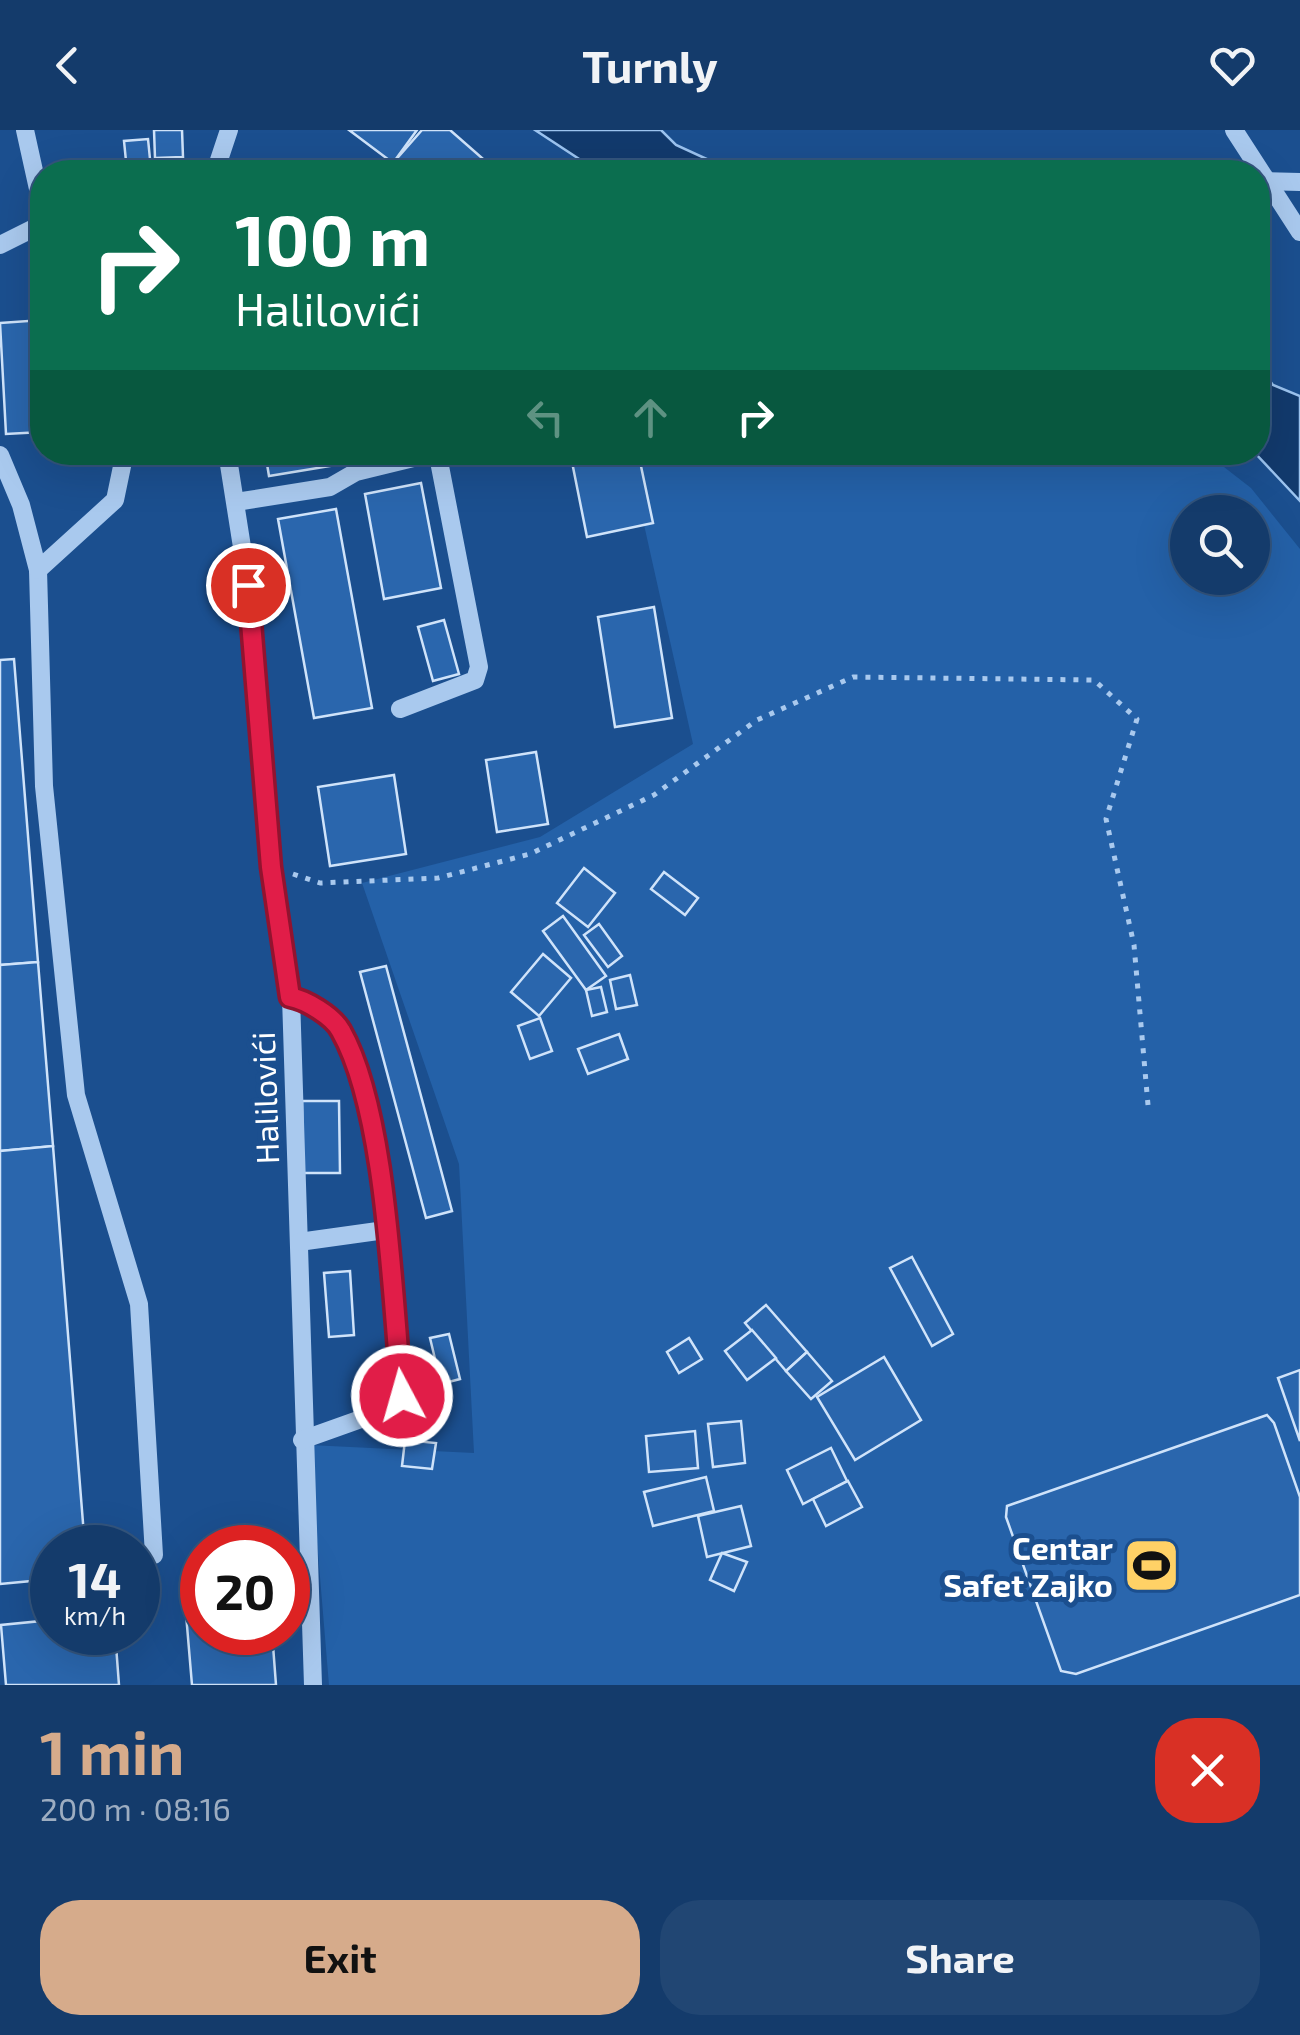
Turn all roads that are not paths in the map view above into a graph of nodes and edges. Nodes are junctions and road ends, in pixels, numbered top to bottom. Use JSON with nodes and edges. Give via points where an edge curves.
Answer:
{"nodes":[{"id":1,"x":26,"y":130,"type":"edge"},
{"id":2,"x":228,"y":130,"type":"edge"},
{"id":3,"x":1234,"y":130,"type":"edge"},
{"id":4,"x":32,"y":160,"type":"edge"},
{"id":5,"x":219,"y":160,"type":"edge"},
{"id":6,"x":1252,"y":160,"type":"edge"},
{"id":7,"x":1270,"y":181,"type":"edge"},
{"id":8,"x":1300,"y":182,"type":"edge"},
{"id":9,"x":1270,"y":190,"type":"edge"},
{"id":10,"x":30,"y":230,"type":"edge"},
{"id":11,"x":1300,"y":232,"type":"edge"},
{"id":12,"x":0,"y":245,"type":"edge"},
{"id":13,"x":0,"y":455,"type":"edge"},
{"id":14,"x":122,"y":465,"type":"edge"},
{"id":15,"x":229,"y":465,"type":"edge"},
{"id":16,"x":388,"y":465,"type":"edge"},
{"id":17,"x":440,"y":465,"type":"edge"},
{"id":18,"x":236,"y":502,"type":"junction"},
{"id":19,"x":38,"y":570,"type":"junction"},
{"id":20,"x":400,"y":708,"type":"dead end"},
{"id":21,"x":290,"y":997,"type":"junction"},
{"id":22,"x":385,"y":1230,"type":"junction"},
{"id":23,"x":298,"y":1242,"type":"junction"},
{"id":24,"x":302,"y":1440,"type":"junction"},
{"id":25,"x":152,"y":1525,"type":"edge"},
{"id":26,"x":312,"y":1685,"type":"edge"}],
"edges":[{"from":1,"to":4,"type":"street"},
{"from":2,"to":5,"type":"street"},
{"from":3,"to":6,"type":"street"},
{"from":7,"to":8,"type":"street"},
{"from":9,"to":11,"type":"street"},
{"from":10,"to":12,"type":"street"},
{"from":13,"to":19,"type":"street"},
{"from":14,"to":19,"type":"street","via":[[115,500]]},
{"from":15,"to":18,"type":"street","name":"Halilovići"},
{"from":16,"to":18,"type":"street","via":[[330,487]]},
{"from":17,"to":20,"type":"street","via":[[478,668],[475,680]]},
{"from":18,"to":21,"type":"street","name":"Halilovići"},
{"from":19,"to":25,"type":"street","via":[[44,786],[76,1095],[139,1304]]},
{"from":21,"to":22,"type":"street","via":[[340,1028],[368,1110]]},
{"from":21,"to":23,"type":"street","name":"Halilovići"},
{"from":22,"to":23,"type":"street"},
{"from":22,"to":24,"type":"street","via":[[402,1396],[371,1418]]},
{"from":23,"to":24,"type":"street","name":"Halilovići"},
{"from":24,"to":26,"type":"street","name":"Halilovići"}]}
